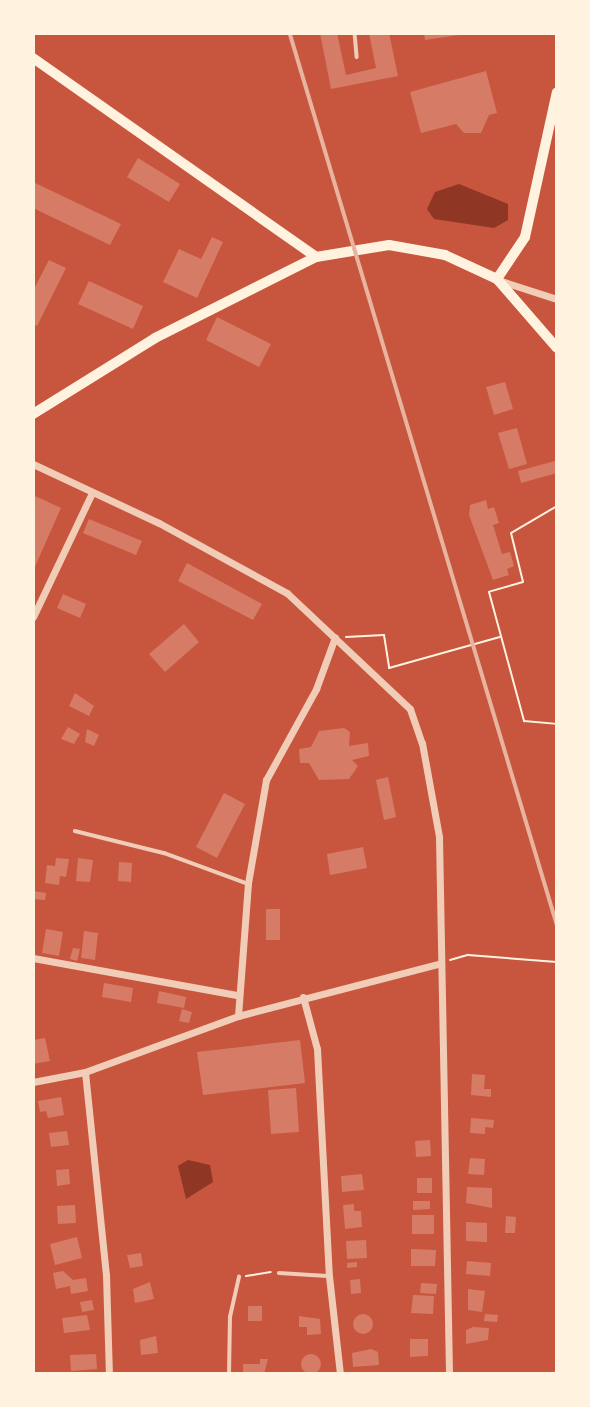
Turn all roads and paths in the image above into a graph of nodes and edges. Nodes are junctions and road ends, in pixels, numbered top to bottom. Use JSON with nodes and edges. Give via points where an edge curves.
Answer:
{"nodes":[{"id":1,"x":355,"y":33,"type":"edge"},
{"id":2,"x":357,"y":57,"type":"dead end"},
{"id":3,"x":33,"y":58,"type":"edge"},
{"id":4,"x":557,"y":92,"type":"edge"},
{"id":5,"x":553,"y":125,"type":"edge"},
{"id":6,"x":316,"y":257,"type":"junction"},
{"id":7,"x":497,"y":279,"type":"junction"},
{"id":8,"x":557,"y":299,"type":"edge"},
{"id":9,"x":557,"y":348,"type":"edge"},
{"id":10,"x":33,"y":414,"type":"edge"},
{"id":11,"x":33,"y":464,"type":"edge"},
{"id":12,"x":92,"y":493,"type":"junction"},
{"id":13,"x":557,"y":506,"type":"edge"},
{"id":14,"x":33,"y":617,"type":"edge"},
{"id":15,"x":501,"y":636,"type":"junction"},
{"id":16,"x":335,"y":637,"type":"junction"},
{"id":17,"x":557,"y":724,"type":"edge"},
{"id":18,"x":75,"y":831,"type":"dead end"},
{"id":19,"x":248,"y":883,"type":"junction"},
{"id":20,"x":33,"y":958,"type":"edge"},
{"id":21,"x":557,"y":962,"type":"edge"},
{"id":22,"x":440,"y":963,"type":"junction"},
{"id":23,"x":237,"y":995,"type":"junction"},
{"id":24,"x":303,"y":997,"type":"junction"},
{"id":25,"x":237,"y":1016,"type":"junction"},
{"id":26,"x":85,"y":1072,"type":"junction"},
{"id":27,"x":33,"y":1082,"type":"edge"},
{"id":28,"x":279,"y":1273,"type":"joint"},
{"id":29,"x":329,"y":1276,"type":"junction"},
{"id":30,"x":239,"y":1277,"type":"joint"},
{"id":31,"x":109,"y":1374,"type":"edge"},
{"id":32,"x":229,"y":1374,"type":"edge"},
{"id":33,"x":340,"y":1374,"type":"edge"},
{"id":34,"x":449,"y":1374,"type":"edge"}],
"edges":[{"from":1,"to":2,"type":"lane"},
{"from":3,"to":6,"type":"main road"},
{"from":4,"to":5,"type":"main road"},
{"from":5,"to":7,"type":"main road","via":[[526,237]]},
{"from":6,"to":7,"type":"main road","via":[[389,245],[445,256]]},
{"from":6,"to":10,"type":"main road","via":[[155,338]]},
{"from":7,"to":8,"type":"street"},
{"from":7,"to":9,"type":"main road"},
{"from":11,"to":12,"type":"street"},
{"from":12,"to":14,"type":"street"},
{"from":12,"to":16,"type":"street","via":[[159,523],[287,593]]},
{"from":13,"to":15,"type":"path","via":[[511,533],[523,582],[489,592]]},
{"from":15,"to":16,"type":"path","via":[[390,668],[384,635]]},
{"from":15,"to":17,"type":"path","via":[[524,721]]},
{"from":16,"to":19,"type":"street","via":[[316,690],[266,780]]},
{"from":16,"to":22,"type":"street","via":[[410,709],[422,743],[439,837]]},
{"from":18,"to":19,"type":"lane","via":[[164,853]]},
{"from":19,"to":23,"type":"street"},
{"from":20,"to":23,"type":"street"},
{"from":21,"to":22,"type":"path","via":[[468,955]]},
{"from":22,"to":24,"type":"street"},
{"from":22,"to":34,"type":"street"},
{"from":23,"to":25,"type":"street"},
{"from":24,"to":25,"type":"street"},
{"from":24,"to":29,"type":"street","via":[[317,1049]]},
{"from":25,"to":26,"type":"street"},
{"from":26,"to":27,"type":"street"},
{"from":26,"to":31,"type":"street","via":[[106,1275]]},
{"from":28,"to":29,"type":"lane"},
{"from":28,"to":30,"type":"path"},
{"from":29,"to":33,"type":"street"},
{"from":30,"to":32,"type":"lane","via":[[230,1317]]}]}
